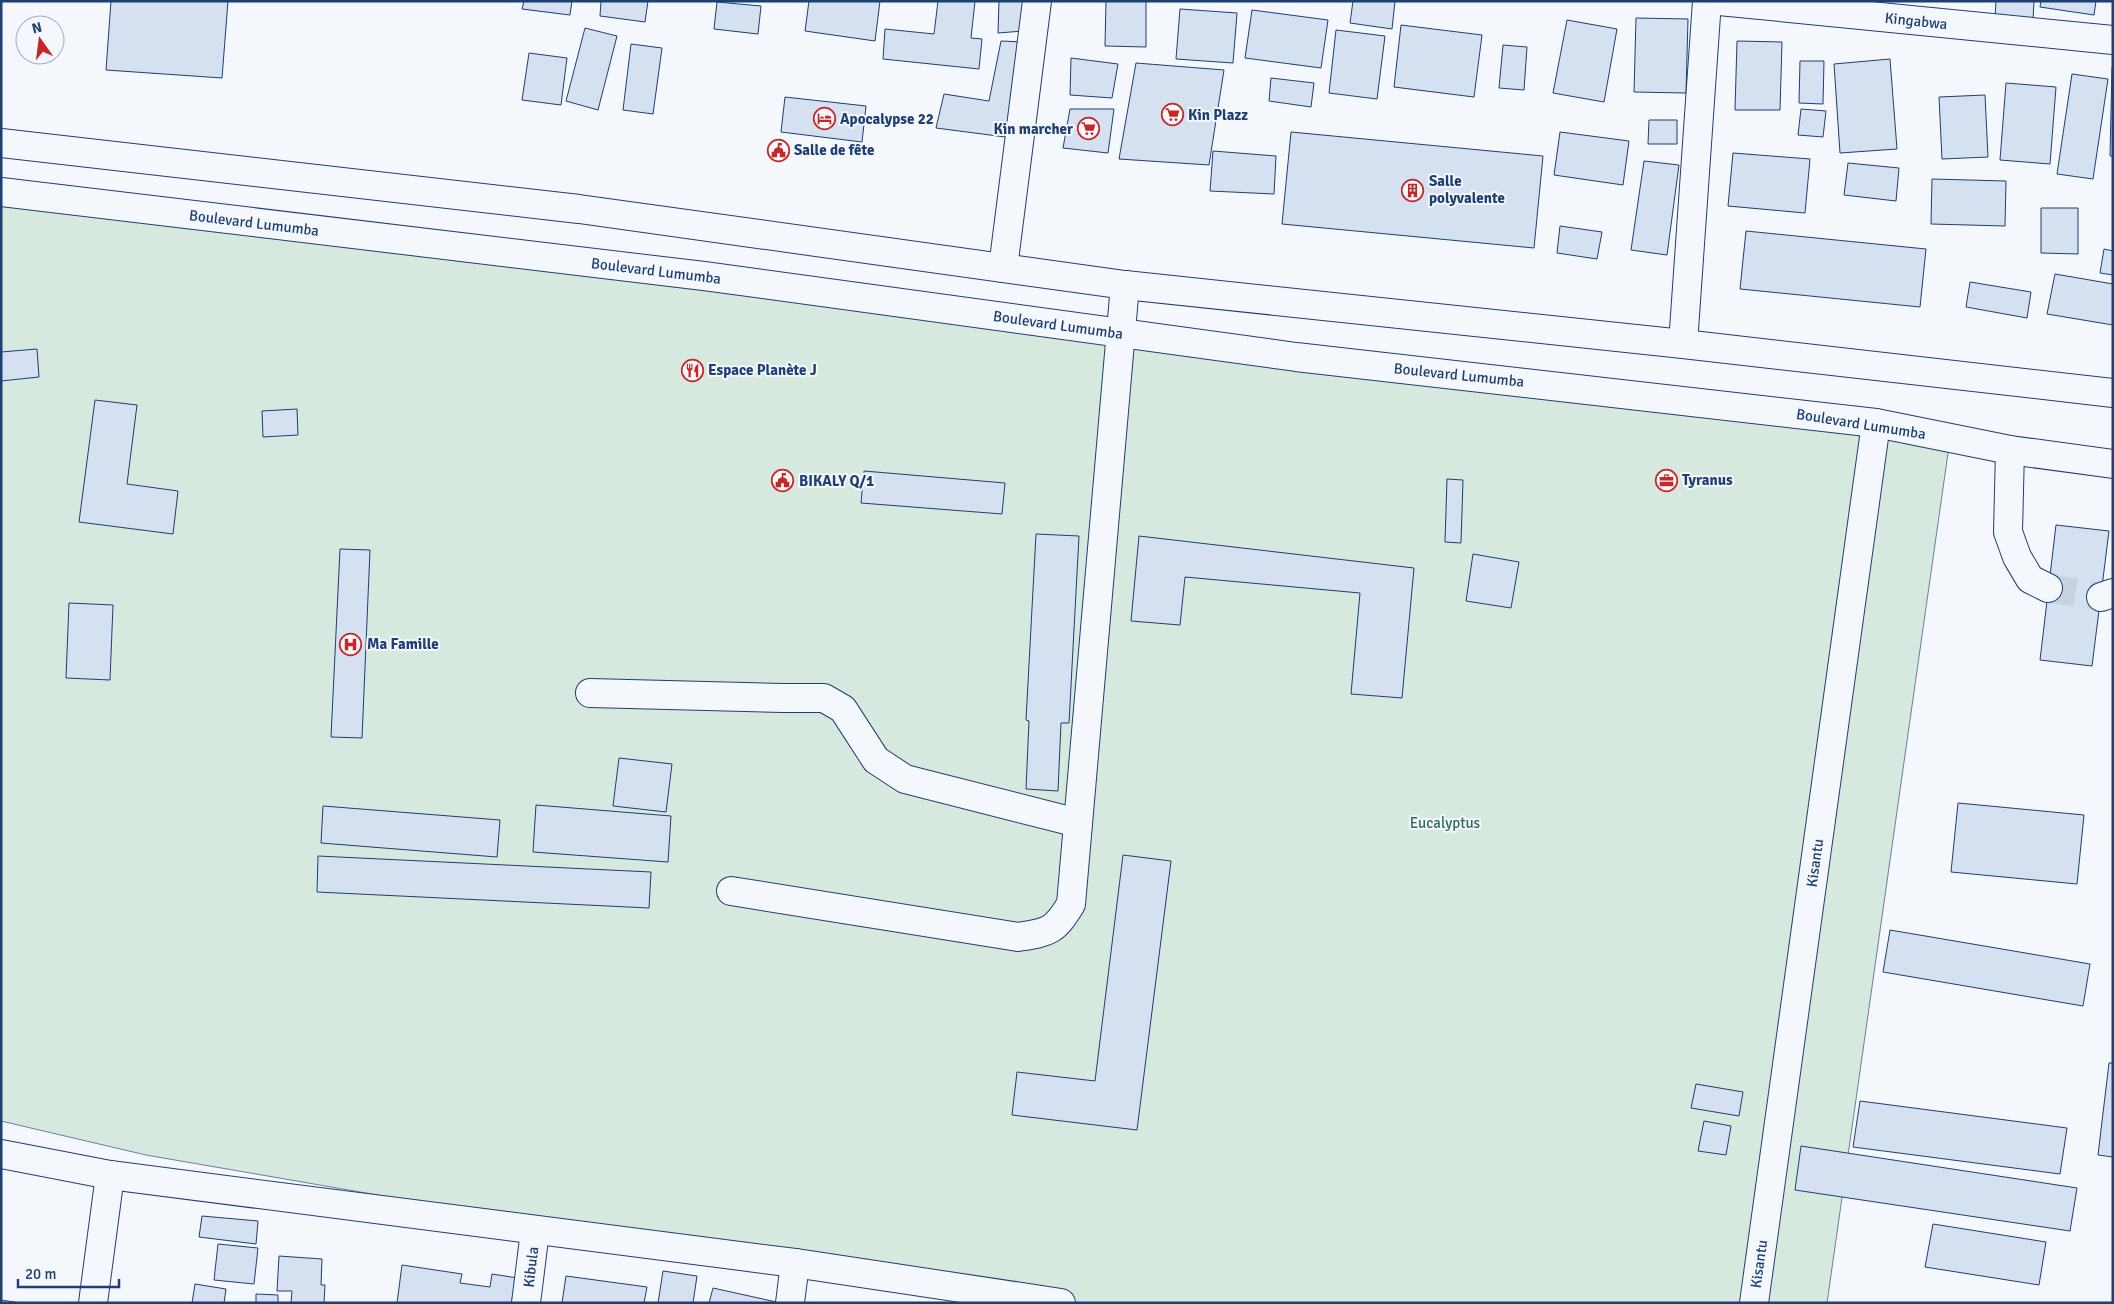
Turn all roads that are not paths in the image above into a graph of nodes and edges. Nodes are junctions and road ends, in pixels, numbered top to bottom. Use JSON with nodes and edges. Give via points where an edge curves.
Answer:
{"nodes":[{"id":1,"x":1037,"y":1,"type":"edge"},
{"id":2,"x":1707,"y":1,"type":"edge"},
{"id":3,"x":1719,"y":1,"type":"edge"},
{"id":4,"x":2113,"y":40,"type":"edge"},
{"id":5,"x":1,"y":143,"type":"edge"},
{"id":6,"x":1,"y":192,"type":"edge"},
{"id":7,"x":1003,"y":268,"type":"junction"},
{"id":8,"x":1124,"y":285,"type":"junction"},
{"id":9,"x":1120,"y":334,"type":"junction"},
{"id":10,"x":1682,"y":344,"type":"junction"},
{"id":11,"x":2113,"y":393,"type":"edge"},
{"id":12,"x":1876,"y":423,"type":"junction"},
{"id":13,"x":2010,"y":450,"type":"junction"},
{"id":14,"x":2113,"y":464,"type":"edge"},
{"id":15,"x":2048,"y":588,"type":"tunnel mouth"},
{"id":16,"x":590,"y":693,"type":"dead end"},
{"id":17,"x":1078,"y":823,"type":"junction"},
{"id":18,"x":731,"y":891,"type":"dead end"},
{"id":19,"x":1,"y":1154,"type":"edge"},
{"id":20,"x":110,"y":1175,"type":"junction"},
{"id":21,"x":535,"y":1231,"type":"junction"},
{"id":22,"x":795,"y":1263,"type":"junction"},
{"id":23,"x":960,"y":1295,"type":"edge"},
{"id":24,"x":92,"y":1303,"type":"edge"},
{"id":25,"x":526,"y":1303,"type":"edge"},
{"id":26,"x":790,"y":1303,"type":"edge"},
{"id":27,"x":1061,"y":1303,"type":"edge"},
{"id":28,"x":1754,"y":1303,"type":"edge"}],
"edges":[{"from":1,"to":7,"type":"main road"},
{"from":2,"to":10,"type":"main road"},
{"from":3,"to":4,"type":"main road","name":"Kingabwa"},
{"from":5,"to":7,"type":"main road","via":[[579,209]]},
{"from":6,"to":9,"type":"main road","name":"Boulevard Lumumba","via":[[704,276]]},
{"from":7,"to":8,"type":"main road"},
{"from":8,"to":9,"type":"main road"},
{"from":8,"to":10,"type":"main road"},
{"from":9,"to":12,"type":"main road","name":"Boulevard Lumumba"},
{"from":9,"to":17,"type":"main road"},
{"from":10,"to":11,"type":"main road"},
{"from":12,"to":13,"type":"main road","name":"Boulevard Lumumba"},
{"from":12,"to":28,"type":"main road","name":"Kisantu"},
{"from":13,"to":14,"type":"main road","name":"Boulevard Lumumba"},
{"from":13,"to":15,"type":"main road","via":[[2008,532],[2030,579]]},
{"from":16,"to":17,"type":"main road","via":[[824,698],[843,709],[876,760],[905,779]]},
{"from":17,"to":18,"type":"main road","via":[[1071,904],[1060,923],[1044,933],[1018,937]]},
{"from":19,"to":20,"type":"main road"},
{"from":20,"to":21,"type":"main road"},
{"from":20,"to":24,"type":"main road"},
{"from":21,"to":22,"type":"main road"},
{"from":21,"to":25,"type":"main road","name":"Kibula"},
{"from":22,"to":23,"type":"main road"},
{"from":22,"to":26,"type":"main road"},
{"from":23,"to":27,"type":"main road"}]}
